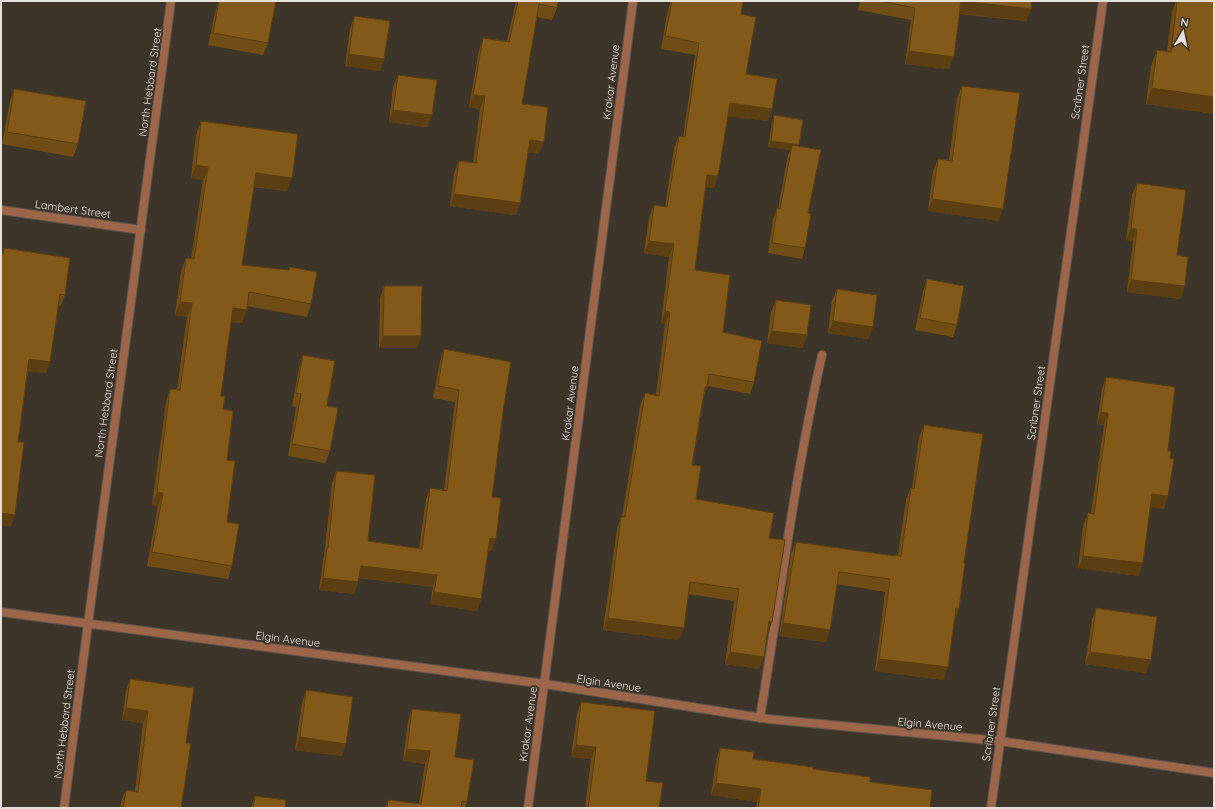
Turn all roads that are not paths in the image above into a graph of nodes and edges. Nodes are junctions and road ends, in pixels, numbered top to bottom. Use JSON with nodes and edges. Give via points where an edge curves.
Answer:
{"nodes":[{"id":1,"x":171,"y":1,"type":"edge"},
{"id":2,"x":633,"y":1,"type":"edge"},
{"id":3,"x":1103,"y":1,"type":"edge"},
{"id":4,"x":1,"y":210,"type":"edge"},
{"id":5,"x":141,"y":230,"type":"junction"},
{"id":6,"x":822,"y":355,"type":"dead end"},
{"id":7,"x":1,"y":612,"type":"edge"},
{"id":8,"x":88,"y":624,"type":"junction"},
{"id":9,"x":545,"y":684,"type":"junction"},
{"id":10,"x":760,"y":718,"type":"junction"},
{"id":11,"x":1000,"y":741,"type":"junction"},
{"id":12,"x":1214,"y":773,"type":"edge"},
{"id":13,"x":64,"y":808,"type":"edge"},
{"id":14,"x":528,"y":808,"type":"edge"},
{"id":15,"x":991,"y":808,"type":"edge"}],
"edges":[{"from":1,"to":5,"type":"street","name":"North Hebbard Street"},
{"from":2,"to":9,"type":"street","name":"Krakar Avenue"},
{"from":3,"to":11,"type":"street","name":"Scribner Street"},
{"from":4,"to":5,"type":"street","name":"Lambert Street"},
{"from":5,"to":8,"type":"street","name":"North Hebbard Street"},
{"from":6,"to":10,"type":"street","via":[[799,474]]},
{"from":7,"to":8,"type":"street","name":"Elgin Avenue"},
{"from":8,"to":9,"type":"street","name":"Elgin Avenue"},
{"from":8,"to":13,"type":"street","name":"North Hebbard Street"},
{"from":9,"to":10,"type":"street","name":"Elgin Avenue"},
{"from":9,"to":14,"type":"street","name":"Krakar Avenue"},
{"from":10,"to":11,"type":"street","name":"Elgin Avenue"},
{"from":11,"to":12,"type":"street","name":"Elgin Avenue"},
{"from":11,"to":15,"type":"street","name":"Scribner Street"}]}
